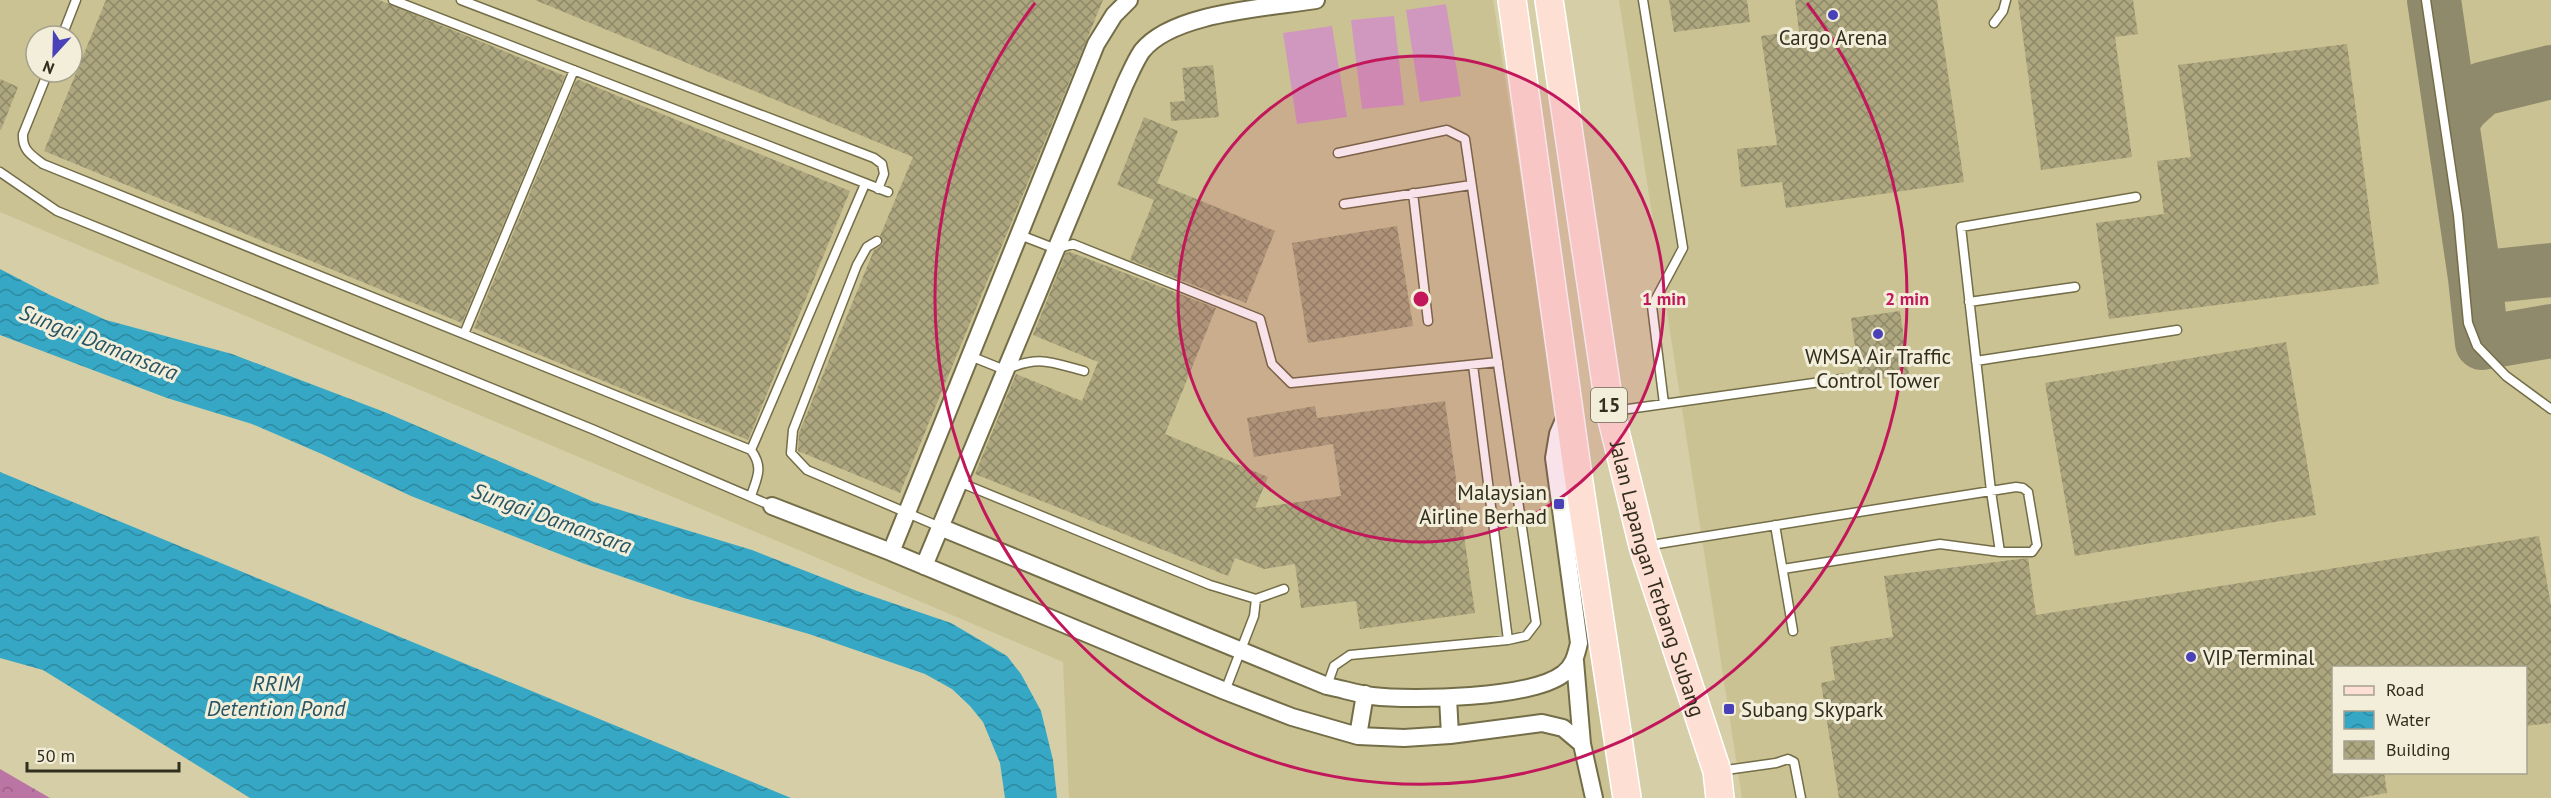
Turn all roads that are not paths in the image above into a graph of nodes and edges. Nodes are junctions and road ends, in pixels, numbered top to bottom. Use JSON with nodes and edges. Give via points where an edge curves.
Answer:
{"nodes":[{"id":1,"x":76,"y":0,"type":"edge"},
{"id":2,"x":393,"y":0,"type":"edge"},
{"id":3,"x":461,"y":0,"type":"edge"},
{"id":4,"x":1129,"y":0,"type":"edge"},
{"id":5,"x":1316,"y":0,"type":"edge"},
{"id":6,"x":1512,"y":0,"type":"edge"},
{"id":7,"x":1549,"y":0,"type":"edge"},
{"id":8,"x":1643,"y":0,"type":"edge"},
{"id":9,"x":2006,"y":0,"type":"edge"},
{"id":10,"x":2426,"y":0,"type":"edge"},
{"id":11,"x":1994,"y":23,"type":"dead end"},
{"id":12,"x":67,"y":24,"type":"edge"},
{"id":13,"x":574,"y":70,"type":"junction"},
{"id":14,"x":43,"y":84,"type":"edge"},
{"id":15,"x":1338,"y":153,"type":"dead end"},
{"id":16,"x":0,"y":172,"type":"edge"},
{"id":17,"x":865,"y":184,"type":"junction"},
{"id":18,"x":1471,"y":185,"type":"junction"},
{"id":19,"x":878,"y":189,"type":"junction"},
{"id":20,"x":888,"y":192,"type":"dead end"},
{"id":21,"x":1413,"y":193,"type":"junction"},
{"id":22,"x":2136,"y":197,"type":"dead end"},
{"id":23,"x":1344,"y":204,"type":"dead end"},
{"id":24,"x":1020,"y":235,"type":"junction"},
{"id":25,"x":877,"y":241,"type":"dead end"},
{"id":26,"x":1056,"y":249,"type":"junction"},
{"id":27,"x":2075,"y":287,"type":"dead end"},
{"id":28,"x":1970,"y":302,"type":"junction"},
{"id":29,"x":1428,"y":321,"type":"dead end"},
{"id":30,"x":2177,"y":330,"type":"dead end"},
{"id":31,"x":464,"y":334,"type":"junction"},
{"id":32,"x":970,"y":356,"type":"junction"},
{"id":33,"x":1976,"y":361,"type":"junction"},
{"id":34,"x":1498,"y":362,"type":"junction"},
{"id":35,"x":1473,"y":365,"type":"junction"},
{"id":36,"x":1005,"y":370,"type":"junction"},
{"id":37,"x":1084,"y":371,"type":"dead end"},
{"id":38,"x":1842,"y":379,"type":"dead end"},
{"id":39,"x":1664,"y":404,"type":"junction"},
{"id":40,"x":2551,"y":409,"type":"edge"},
{"id":41,"x":1569,"y":410,"type":"junction"},
{"id":42,"x":1610,"y":411,"type":"junction"},
{"id":43,"x":751,"y":450,"type":"junction"},
{"id":44,"x":958,"y":482,"type":"junction"},
{"id":45,"x":1991,"y":491,"type":"junction"},
{"id":46,"x":751,"y":496,"type":"junction"},
{"id":47,"x":772,"y":506,"type":"joint"},
{"id":48,"x":907,"y":512,"type":"junction"},
{"id":49,"x":1775,"y":525,"type":"junction"},
{"id":50,"x":940,"y":527,"type":"junction"},
{"id":51,"x":1643,"y":546,"type":"junction"},
{"id":52,"x":891,"y":552,"type":"junction"},
{"id":53,"x":2000,"y":552,"type":"junction"},
{"id":54,"x":924,"y":566,"type":"junction"},
{"id":55,"x":1783,"y":569,"type":"junction"},
{"id":56,"x":1284,"y":589,"type":"dead end"},
{"id":57,"x":1256,"y":599,"type":"junction"},
{"id":58,"x":1793,"y":631,"type":"dead end"},
{"id":59,"x":1509,"y":640,"type":"junction"},
{"id":60,"x":1240,"y":650,"type":"junction"},
{"id":61,"x":1575,"y":661,"type":"junction"},
{"id":62,"x":1328,"y":686,"type":"junction"},
{"id":63,"x":1225,"y":692,"type":"junction"},
{"id":64,"x":1365,"y":694,"type":"junction"},
{"id":65,"x":1448,"y":698,"type":"junction"},
{"id":66,"x":1450,"y":735,"type":"junction"},
{"id":67,"x":1358,"y":736,"type":"junction"},
{"id":68,"x":1582,"y":744,"type":"junction"},
{"id":69,"x":1717,"y":771,"type":"junction"},
{"id":70,"x":1594,"y":798,"type":"edge"},
{"id":71,"x":1627,"y":798,"type":"edge"},
{"id":72,"x":1720,"y":798,"type":"edge"},
{"id":73,"x":1801,"y":798,"type":"edge"}],
"edges":[{"from":1,"to":12,"type":"lane"},
{"from":2,"to":13,"type":"lane"},
{"from":3,"to":19,"type":"lane","via":[[874,158],[882,164],[884,174]]},
{"from":4,"to":24,"type":"street","via":[[1096,44]]},
{"from":5,"to":26,"type":"street","via":[[1205,18],[1170,29],[1142,51]]},
{"from":6,"to":41,"type":"main road","number":"15"},
{"from":7,"to":42,"type":"main road","name":"Jalan Lapangan Terbang Subang","number":"15"},
{"from":8,"to":39,"type":"lane","via":[[1683,248],[1652,306]]},
{"from":9,"to":11,"type":"lane"},
{"from":10,"to":40,"type":"lane","via":[[2458,215],[2468,323],[2476,346]]},
{"from":13,"to":17,"type":"lane"},
{"from":13,"to":31,"type":"lane"},
{"from":14,"to":31,"type":"lane","via":[[22,144],[43,164]]},
{"from":15,"to":18,"type":"lane","via":[[1448,130],[1465,139]]},
{"from":16,"to":46,"type":"lane","via":[[57,211]]},
{"from":17,"to":19,"type":"lane"},
{"from":17,"to":43,"type":"lane"},
{"from":18,"to":21,"type":"lane"},
{"from":18,"to":34,"type":"lane"},
{"from":19,"to":20,"type":"lane"},
{"from":21,"to":23,"type":"lane"},
{"from":21,"to":29,"type":"lane"},
{"from":22,"to":28,"type":"lane","via":[[1961,227]]},
{"from":24,"to":26,"type":"lane"},
{"from":24,"to":32,"type":"street"},
{"from":25,"to":48,"type":"lane","via":[[867,247],[857,265],[793,430],[791,453],[807,470]]},
{"from":26,"to":35,"type":"lane","via":[[1073,244],[1260,319],[1272,364],[1291,383]]},
{"from":26,"to":36,"type":"street"},
{"from":27,"to":28,"type":"lane"},
{"from":28,"to":33,"type":"lane"},
{"from":30,"to":33,"type":"lane"},
{"from":31,"to":43,"type":"lane"},
{"from":32,"to":36,"type":"lane"},
{"from":32,"to":48,"type":"street"},
{"from":33,"to":45,"type":"lane"},
{"from":34,"to":35,"type":"lane"},
{"from":34,"to":59,"type":"lane","via":[[1536,623],[1526,636]]},
{"from":35,"to":59,"type":"lane"},
{"from":36,"to":37,"type":"lane","via":[[1040,360]]},
{"from":36,"to":44,"type":"street"},
{"from":38,"to":39,"type":"lane"},
{"from":39,"to":42,"type":"lane"},
{"from":41,"to":61,"type":"street","via":[[1558,434],[1554,458],[1579,643]]},
{"from":41,"to":71,"type":"main road","number":"15"},
{"from":42,"to":51,"type":"main road","name":"Jalan Lapangan Terbang Subang","number":"15"},
{"from":43,"to":46,"type":"lane","via":[[759,460],[759,472]]},
{"from":44,"to":50,"type":"street"},
{"from":44,"to":57,"type":"lane","via":[[1210,585]]},
{"from":45,"to":49,"type":"lane"},
{"from":45,"to":53,"type":"lane"},
{"from":45,"to":53,"type":"lane","via":[[2016,487],[2028,492],[2037,545],[2032,552]]},
{"from":46,"to":47,"type":"lane"},
{"from":47,"to":52,"type":"street"},
{"from":48,"to":50,"type":"lane"},
{"from":48,"to":52,"type":"street"},
{"from":49,"to":51,"type":"lane"},
{"from":49,"to":55,"type":"lane"},
{"from":50,"to":54,"type":"street"},
{"from":50,"to":60,"type":"street"},
{"from":51,"to":69,"type":"main road","name":"Jalan Lapangan Terbang Subang","number":"15"},
{"from":52,"to":54,"type":"street"},
{"from":53,"to":55,"type":"lane","via":[[1940,544]]},
{"from":54,"to":63,"type":"street"},
{"from":55,"to":58,"type":"lane"},
{"from":56,"to":57,"type":"lane"},
{"from":57,"to":60,"type":"lane","via":[[1254,616]]},
{"from":59,"to":62,"type":"lane","via":[[1350,655],[1334,666]]},
{"from":60,"to":62,"type":"street"},
{"from":60,"to":63,"type":"lane"},
{"from":61,"to":65,"type":"street","via":[[1546,684]]},
{"from":61,"to":68,"type":"street"},
{"from":62,"to":64,"type":"street"},
{"from":63,"to":67,"type":"street"},
{"from":64,"to":65,"type":"street"},
{"from":64,"to":67,"type":"street"},
{"from":65,"to":66,"type":"street"},
{"from":66,"to":67,"type":"street"},
{"from":66,"to":68,"type":"street","via":[[1542,723],[1563,728]]},
{"from":68,"to":70,"type":"street"},
{"from":69,"to":72,"type":"main road","name":"Jalan Lapangan Terbang Subang","number":"15"},
{"from":69,"to":73,"type":"lane","via":[[1788,759],[1797,769]]}]}
